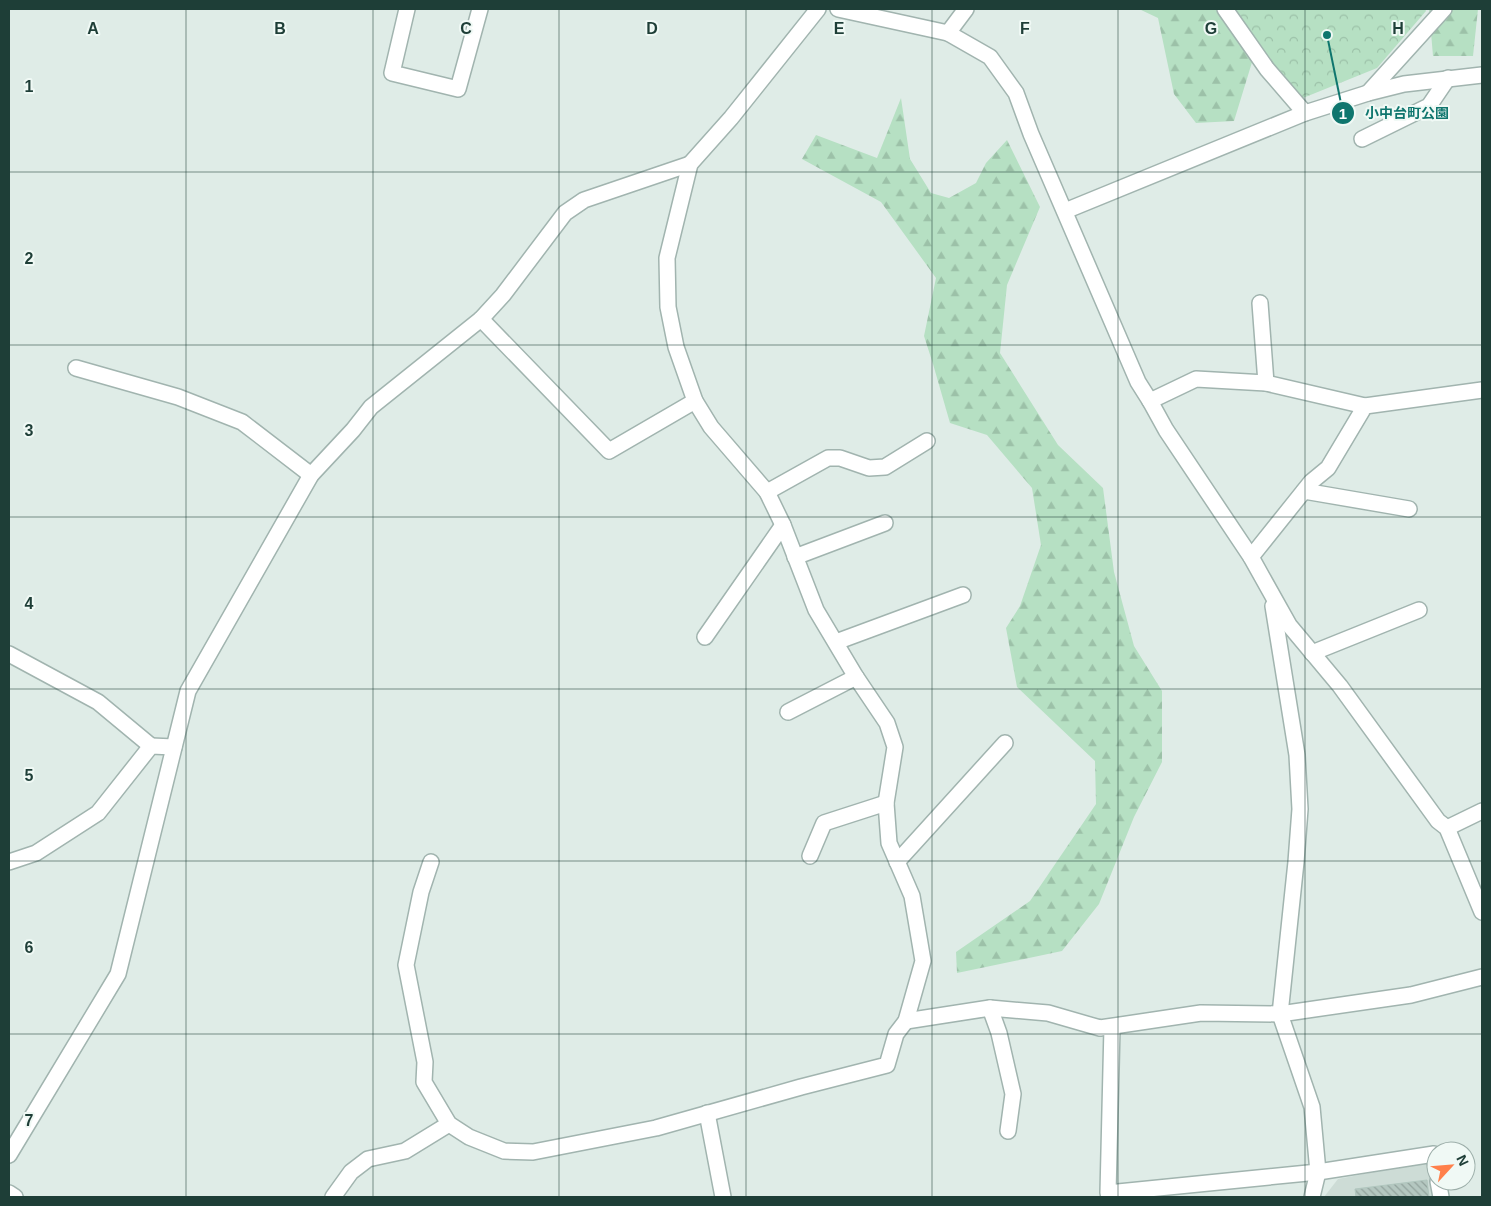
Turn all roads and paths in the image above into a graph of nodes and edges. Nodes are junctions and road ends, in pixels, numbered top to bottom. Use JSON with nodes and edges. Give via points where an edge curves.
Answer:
{"nodes":[{"id":1,"x":406,"y":9,"type":"edge"},
{"id":2,"x":480,"y":9,"type":"edge"},
{"id":3,"x":818,"y":9,"type":"edge"},
{"id":4,"x":838,"y":9,"type":"edge"},
{"id":5,"x":966,"y":9,"type":"edge"},
{"id":6,"x":1225,"y":9,"type":"edge"},
{"id":7,"x":1444,"y":9,"type":"edge"},
{"id":8,"x":948,"y":33,"type":"junction"},
{"id":9,"x":1482,"y":75,"type":"edge"},
{"id":10,"x":1448,"y":78,"type":"junction"},
{"id":11,"x":1368,"y":93,"type":"junction"},
{"id":12,"x":1305,"y":113,"type":"junction"},
{"id":13,"x":1362,"y":139,"type":"dead end"},
{"id":14,"x":690,"y":164,"type":"junction"},
{"id":15,"x":1065,"y":211,"type":"junction"},
{"id":16,"x":1260,"y":304,"type":"dead end"},
{"id":17,"x":481,"y":319,"type":"junction"},
{"id":18,"x":76,"y":368,"type":"dead end"},
{"id":19,"x":1266,"y":383,"type":"junction"},
{"id":20,"x":1482,"y":390,"type":"edge"},
{"id":21,"x":695,"y":401,"type":"junction"},
{"id":22,"x":1150,"y":401,"type":"junction"},
{"id":23,"x":1365,"y":406,"type":"junction"},
{"id":24,"x":927,"y":441,"type":"dead end"},
{"id":25,"x":311,"y":475,"type":"junction"},
{"id":26,"x":1304,"y":491,"type":"junction"},
{"id":27,"x":767,"y":492,"type":"junction"},
{"id":28,"x":1409,"y":509,"type":"dead end"},
{"id":29,"x":884,"y":523,"type":"dead end"},
{"id":30,"x":783,"y":525,"type":"junction"},
{"id":31,"x":795,"y":557,"type":"junction"},
{"id":32,"x":1251,"y":557,"type":"junction"},
{"id":33,"x":963,"y":595,"type":"dead end"},
{"id":34,"x":1272,"y":596,"type":"junction"},
{"id":35,"x":1419,"y":610,"type":"dead end"},
{"id":36,"x":705,"y":637,"type":"dead end"},
{"id":37,"x":836,"y":642,"type":"junction"},
{"id":38,"x":1312,"y":653,"type":"junction"},
{"id":39,"x":9,"y":654,"type":"edge"},
{"id":40,"x":856,"y":677,"type":"junction"},
{"id":41,"x":788,"y":712,"type":"dead end"},
{"id":42,"x":1005,"y":743,"type":"dead end"},
{"id":43,"x":150,"y":746,"type":"junction"},
{"id":44,"x":174,"y":747,"type":"junction"},
{"id":45,"x":886,"y":803,"type":"junction"},
{"id":46,"x":1482,"y":811,"type":"edge"},
{"id":47,"x":1447,"y":828,"type":"junction"},
{"id":48,"x":810,"y":856,"type":"dead end"},
{"id":49,"x":9,"y":862,"type":"edge"},
{"id":50,"x":431,"y":862,"type":"dead end"},
{"id":51,"x":897,"y":862,"type":"junction"},
{"id":52,"x":1482,"y":912,"type":"edge"},
{"id":53,"x":1482,"y":977,"type":"edge"},
{"id":54,"x":990,"y":1008,"type":"junction"},
{"id":55,"x":1280,"y":1014,"type":"junction"},
{"id":56,"x":906,"y":1020,"type":"junction"},
{"id":57,"x":1112,"y":1027,"type":"junction"},
{"id":58,"x":707,"y":1113,"type":"junction"},
{"id":59,"x":449,"y":1124,"type":"junction"},
{"id":60,"x":1008,"y":1132,"type":"dead end"},
{"id":61,"x":9,"y":1155,"type":"edge"},
{"id":62,"x":1426,"y":1155,"type":"edge"},
{"id":63,"x":1318,"y":1172,"type":"junction"},
{"id":64,"x":9,"y":1193,"type":"edge"},
{"id":65,"x":15,"y":1197,"type":"edge"},
{"id":66,"x":333,"y":1197,"type":"edge"},
{"id":67,"x":723,"y":1197,"type":"edge"},
{"id":68,"x":1312,"y":1197,"type":"edge"}],
"edges":[{"from":1,"to":2,"type":"street","via":[[392,73],[458,89]]},
{"from":3,"to":14,"type":"street"},
{"from":4,"to":8,"type":"street"},
{"from":5,"to":8,"type":"street"},
{"from":6,"to":12,"type":"street","via":[[1267,69]]},
{"from":7,"to":11,"type":"street"},
{"from":8,"to":15,"type":"street","via":[[990,57],[1016,93]]},
{"from":9,"to":10,"type":"street"},
{"from":10,"to":11,"type":"street"},
{"from":10,"to":13,"type":"street","via":[[1429,106]]},
{"from":11,"to":12,"type":"street"},
{"from":12,"to":15,"type":"street"},
{"from":14,"to":17,"type":"street","via":[[584,200],[565,213]]},
{"from":14,"to":21,"type":"street","via":[[666,258],[668,307],[676,347]]},
{"from":15,"to":22,"type":"street","via":[[1138,382]]},
{"from":16,"to":19,"type":"street"},
{"from":17,"to":21,"type":"street","via":[[609,451]]},
{"from":17,"to":25,"type":"street","via":[[370,407]]},
{"from":18,"to":25,"type":"street","via":[[178,397],[242,422]]},
{"from":19,"to":22,"type":"street","via":[[1196,379]]},
{"from":19,"to":23,"type":"street"},
{"from":20,"to":23,"type":"street"},
{"from":21,"to":27,"type":"street","via":[[711,427]]},
{"from":22,"to":32,"type":"street"},
{"from":23,"to":26,"type":"street","via":[[1328,468]]},
{"from":24,"to":27,"type":"street","via":[[885,467],[869,468],[840,458],[828,458]]},
{"from":25,"to":44,"type":"street","via":[[188,691]]},
{"from":26,"to":28,"type":"street"},
{"from":26,"to":32,"type":"street"},
{"from":27,"to":30,"type":"street"},
{"from":29,"to":31,"type":"street"},
{"from":30,"to":31,"type":"street"},
{"from":30,"to":36,"type":"street"},
{"from":31,"to":37,"type":"street","via":[[816,610]]},
{"from":32,"to":34,"type":"street"},
{"from":33,"to":37,"type":"street"},
{"from":34,"to":38,"type":"street","via":[[1289,625]]},
{"from":34,"to":55,"type":"street","via":[[1297,755],[1300,809]]},
{"from":35,"to":38,"type":"street"},
{"from":37,"to":40,"type":"street"},
{"from":38,"to":47,"type":"street","via":[[1340,686],[1438,821]]},
{"from":39,"to":43,"type":"street","via":[[98,702]]},
{"from":40,"to":41,"type":"street"},
{"from":40,"to":45,"type":"street","via":[[887,723],[895,747]]},
{"from":42,"to":51,"type":"street"},
{"from":43,"to":44,"type":"street"},
{"from":43,"to":49,"type":"street","via":[[98,814],[36,853]]},
{"from":44,"to":61,"type":"street","via":[[118,974]]},
{"from":45,"to":48,"type":"street","via":[[824,823]]},
{"from":45,"to":51,"type":"street","via":[[889,843]]},
{"from":46,"to":47,"type":"street"},
{"from":47,"to":52,"type":"street"},
{"from":50,"to":59,"type":"street","via":[[421,892],[406,965],[425,1062],[424,1082]]},
{"from":51,"to":56,"type":"street","via":[[912,896],[923,961]]},
{"from":53,"to":55,"type":"street","via":[[1411,995]]},
{"from":54,"to":56,"type":"street"},
{"from":54,"to":57,"type":"street","via":[[1048,1013],[1100,1028]]},
{"from":54,"to":60,"type":"street","via":[[1013,1094]]},
{"from":55,"to":57,"type":"street","via":[[1201,1013]]},
{"from":55,"to":63,"type":"street","via":[[1312,1107]]},
{"from":56,"to":58,"type":"street","via":[[896,1034],[887,1065]]},
{"from":57,"to":63,"type":"street","via":[[1108,1192]]},
{"from":58,"to":59,"type":"street","via":[[656,1128],[533,1152],[504,1151],[469,1137]]},
{"from":58,"to":67,"type":"street"},
{"from":59,"to":66,"type":"street","via":[[405,1151],[368,1159],[351,1172]]},
{"from":62,"to":63,"type":"street"},
{"from":63,"to":68,"type":"street"},
{"from":64,"to":65,"type":"street"}]}
